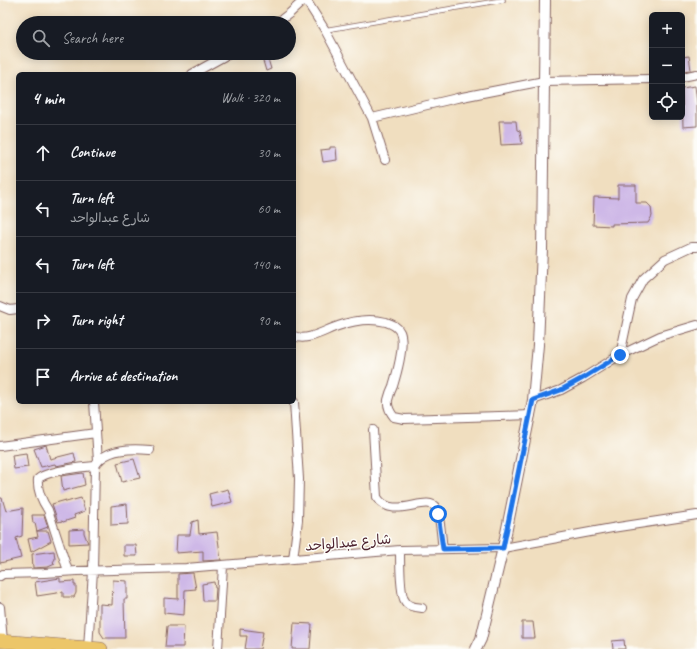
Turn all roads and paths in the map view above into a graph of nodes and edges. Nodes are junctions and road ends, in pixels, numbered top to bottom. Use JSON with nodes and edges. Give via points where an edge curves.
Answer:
{"nodes":[{"id":1,"x":305,"y":0,"type":"edge"},
{"id":2,"x":504,"y":0,"type":"edge"},
{"id":3,"x":545,"y":0,"type":"edge"},
{"id":4,"x":286,"y":16,"type":"edge"},
{"id":5,"x":325,"y":30,"type":"junction"},
{"id":6,"x":217,"y":60,"type":"edge"},
{"id":7,"x":196,"y":72,"type":"edge"},
{"id":8,"x":697,"y":74,"type":"edge"},
{"id":9,"x":685,"y":76,"type":"edge"},
{"id":10,"x":649,"y":79,"type":"edge"},
{"id":11,"x":544,"y":81,"type":"junction"},
{"id":12,"x":372,"y":118,"type":"junction"},
{"id":13,"x":384,"y":160,"type":"dead end"},
{"id":14,"x":697,"y":246,"type":"edge"},
{"id":15,"x":0,"y":306,"type":"edge"},
{"id":16,"x":16,"y":309,"type":"edge"},
{"id":17,"x":697,"y":325,"type":"edge"},
{"id":18,"x":296,"y":337,"type":"edge"},
{"id":19,"x":620,"y":355,"type":"junction"},
{"id":20,"x":533,"y":400,"type":"junction"},
{"id":21,"x":94,"y":404,"type":"edge"},
{"id":22,"x":294,"y":404,"type":"edge"},
{"id":23,"x":531,"y":415,"type":"junction"},
{"id":24,"x":373,"y":430,"type":"dead end"},
{"id":25,"x":96,"y":433,"type":"junction"},
{"id":26,"x":0,"y":446,"type":"edge"},
{"id":27,"x":150,"y":450,"type":"dead end"},
{"id":28,"x":96,"y":463,"type":"junction"},
{"id":29,"x":697,"y":515,"type":"edge"},
{"id":30,"x":503,"y":548,"type":"junction"},
{"id":31,"x":443,"y":549,"type":"junction"},
{"id":32,"x":400,"y":550,"type":"junction"},
{"id":33,"x":293,"y":559,"type":"junction"},
{"id":34,"x":223,"y":566,"type":"junction"},
{"id":35,"x":68,"y":571,"type":"junction"},
{"id":36,"x":93,"y":571,"type":"junction"},
{"id":37,"x":0,"y":576,"type":"edge"},
{"id":38,"x":0,"y":607,"type":"edge"},
{"id":39,"x":422,"y":608,"type":"dead end"},
{"id":40,"x":1,"y":641,"type":"edge"},
{"id":41,"x":482,"y":644,"type":"edge"},
{"id":42,"x":95,"y":648,"type":"edge"},
{"id":43,"x":218,"y":649,"type":"edge"},
{"id":44,"x":476,"y":649,"type":"edge"}],
"edges":[{"from":1,"to":4,"type":"street"},
{"from":1,"to":5,"type":"street"},
{"from":2,"to":5,"type":"lane"},
{"from":3,"to":11,"type":"street"},
{"from":5,"to":12,"type":"street"},
{"from":6,"to":7,"type":"street"},
{"from":8,"to":9,"type":"street"},
{"from":10,"to":11,"type":"street"},
{"from":11,"to":12,"type":"street"},
{"from":11,"to":20,"type":"street","via":[[542,249]]},
{"from":12,"to":13,"type":"street"},
{"from":14,"to":19,"type":"street","via":[[665,259],[643,279],[632,299]]},
{"from":15,"to":16,"type":"street"},
{"from":17,"to":19,"type":"street","via":[[660,336]]},
{"from":18,"to":23,"type":"street","via":[[309,336],[356,321],[379,320],[393,324],[400,331],[402,339],[398,368],[388,400],[389,411],[394,417],[404,419]]},
{"from":19,"to":20,"type":"street","via":[[561,390]]},
{"from":20,"to":23,"type":"street"},
{"from":21,"to":25,"type":"street"},
{"from":22,"to":33,"type":"street","via":[[299,479],[298,520]]},
{"from":23,"to":30,"type":"street"},
{"from":24,"to":31,"type":"street","via":[[376,497],[386,506],[397,508],[424,503],[436,507]]},
{"from":25,"to":26,"type":"street"},
{"from":25,"to":28,"type":"street"},
{"from":27,"to":28,"type":"street","via":[[117,451]]},
{"from":28,"to":35,"type":"street","via":[[44,475],[38,479],[42,501],[48,510]]},
{"from":28,"to":36,"type":"street"},
{"from":29,"to":30,"type":"street","name":"شارع عبدالواحد"},
{"from":30,"to":31,"type":"street","name":"شارع عبدالواحد"},
{"from":30,"to":41,"type":"street"},
{"from":31,"to":32,"type":"street","name":"شارع عبدالواحد"},
{"from":32,"to":33,"type":"street","name":"شارع عبدالواحد"},
{"from":32,"to":39,"type":"street","via":[[404,601],[411,606]]},
{"from":33,"to":34,"type":"street","name":"شارع عبدالواحد"},
{"from":34,"to":36,"type":"street","name":"شارع عبدالواحد"},
{"from":34,"to":43,"type":"street"},
{"from":35,"to":36,"type":"street","name":"شارع عبدالواحد"},
{"from":35,"to":37,"type":"street","name":"شارع عبدالواحد"},
{"from":36,"to":42,"type":"street"},
{"from":38,"to":40,"type":"street"},
{"from":40,"to":42,"type":"main road"},
{"from":41,"to":44,"type":"street"}]}
